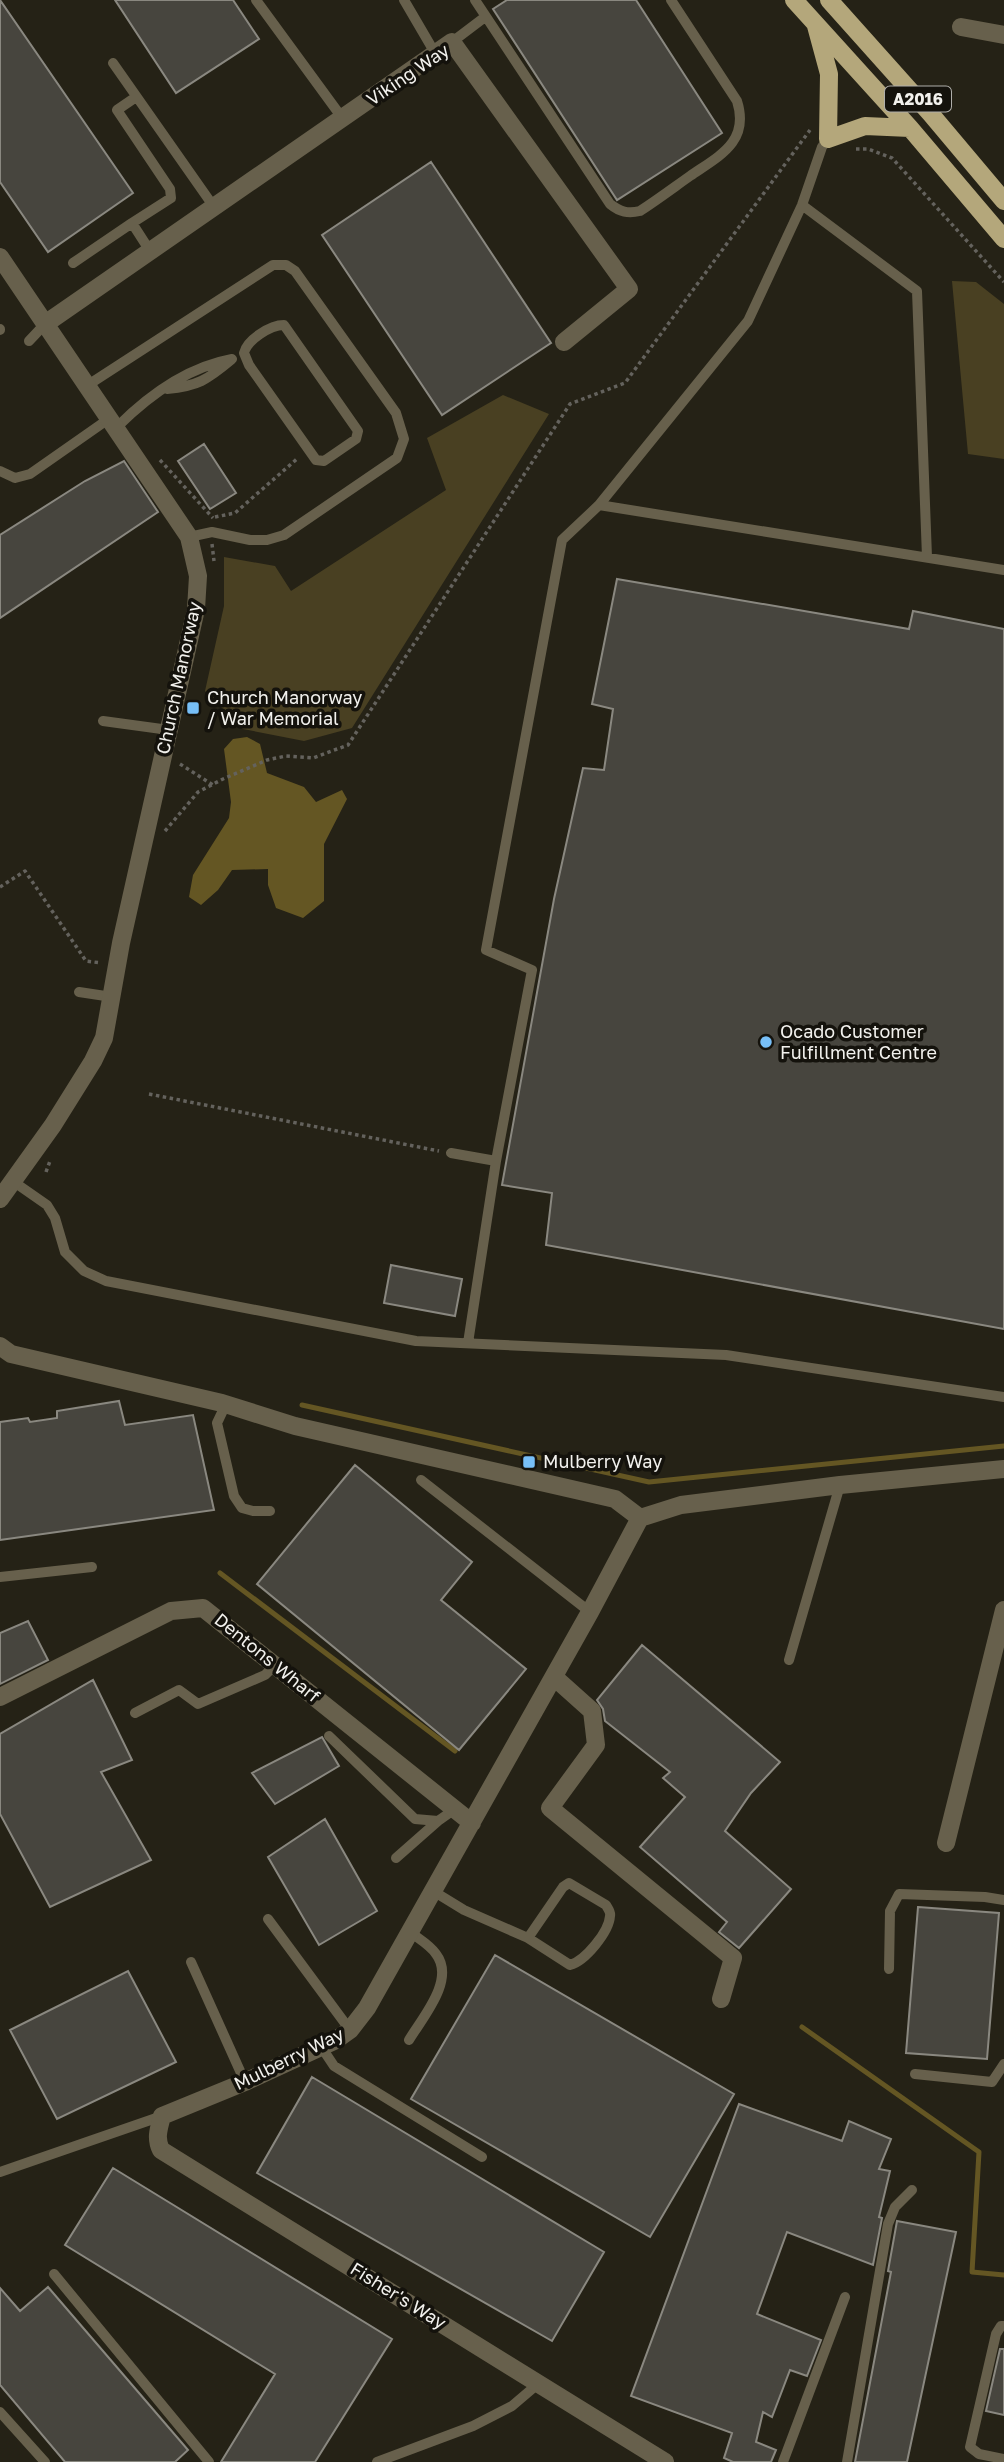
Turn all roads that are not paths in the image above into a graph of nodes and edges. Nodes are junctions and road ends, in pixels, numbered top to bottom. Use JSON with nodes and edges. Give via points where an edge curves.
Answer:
{"nodes":[{"id":1,"x":256,"y":0,"type":"edge"},
{"id":2,"x":404,"y":0,"type":"edge"},
{"id":3,"x":475,"y":0,"type":"edge"},
{"id":4,"x":671,"y":0,"type":"edge"},
{"id":5,"x":794,"y":0,"type":"edge"},
{"id":6,"x":829,"y":0,"type":"edge"},
{"id":7,"x":485,"y":17,"type":"junction"},
{"id":8,"x":814,"y":22,"type":"junction"},
{"id":9,"x":961,"y":27,"type":"dead end"},
{"id":10,"x":1004,"y":35,"type":"edge"},
{"id":11,"x":452,"y":42,"type":"junction"},
{"id":12,"x":435,"y":53,"type":"junction"},
{"id":13,"x":113,"y":63,"type":"dead end"},
{"id":14,"x":136,"y":97,"type":"junction"},
{"id":15,"x":343,"y":119,"type":"junction"},
{"id":16,"x":910,"y":128,"type":"junction"},
{"id":17,"x":821,"y":135,"type":"junction"},
{"id":18,"x":1004,"y":201,"type":"edge"},
{"id":19,"x":802,"y":205,"type":"junction"},
{"id":20,"x":214,"y":207,"type":"junction"},
{"id":21,"x":132,"y":223,"type":"junction"},
{"id":22,"x":1004,"y":239,"type":"edge"},
{"id":23,"x":150,"y":251,"type":"junction"},
{"id":24,"x":0,"y":257,"type":"edge"},
{"id":25,"x":73,"y":263,"type":"dead end"},
{"id":26,"x":45,"y":324,"type":"junction"},
{"id":27,"x":30,"y":341,"type":"dead end"},
{"id":28,"x":564,"y":342,"type":"dead end"},
{"id":29,"x":244,"y":353,"type":"junction"},
{"id":30,"x":88,"y":385,"type":"junction"},
{"id":31,"x":113,"y":423,"type":"junction"},
{"id":32,"x":0,"y":471,"type":"edge"},
{"id":33,"x":12,"y":476,"type":"junction"},
{"id":34,"x":0,"y":484,"type":"edge"},
{"id":35,"x":599,"y":505,"type":"junction"},
{"id":36,"x":189,"y":537,"type":"junction"},
{"id":37,"x":927,"y":557,"type":"junction"},
{"id":38,"x":1004,"y":570,"type":"edge"},
{"id":39,"x":103,"y":721,"type":"dead end"},
{"id":40,"x":169,"y":730,"type":"junction"},
{"id":41,"x":79,"y":992,"type":"dead end"},
{"id":42,"x":112,"y":997,"type":"junction"},
{"id":43,"x":452,"y":1153,"type":"road end"},
{"id":44,"x":496,"y":1161,"type":"junction"},
{"id":45,"x":13,"y":1182,"type":"junction"},
{"id":46,"x":0,"y":1199,"type":"edge"},
{"id":47,"x":468,"y":1343,"type":"junction"},
{"id":48,"x":0,"y":1346,"type":"edge"},
{"id":49,"x":1004,"y":1397,"type":"edge"},
{"id":50,"x":226,"y":1404,"type":"junction"},
{"id":51,"x":1004,"y":1469,"type":"edge"},
{"id":52,"x":421,"y":1479,"type":"dead end"},
{"id":53,"x":839,"y":1485,"type":"junction"},
{"id":54,"x":270,"y":1511,"type":"dead end"},
{"id":55,"x":640,"y":1518,"type":"junction"},
{"id":56,"x":92,"y":1567,"type":"dead end"},
{"id":57,"x":0,"y":1577,"type":"edge"},
{"id":58,"x":1004,"y":1610,"type":"edge"},
{"id":59,"x":590,"y":1612,"type":"junction"},
{"id":60,"x":789,"y":1660,"type":"dead end"},
{"id":61,"x":275,"y":1665,"type":"junction"},
{"id":62,"x":554,"y":1677,"type":"junction"},
{"id":63,"x":0,"y":1697,"type":"edge"},
{"id":64,"x":135,"y":1713,"type":"dead end"},
{"id":65,"x":330,"y":1736,"type":"dead end"},
{"id":66,"x":455,"y":1809,"type":"junction"},
{"id":67,"x":438,"y":1821,"type":"junction"},
{"id":68,"x":472,"y":1823,"type":"junction"},
{"id":69,"x":946,"y":1843,"type":"dead end"},
{"id":70,"x":396,"y":1858,"type":"dead end"},
{"id":71,"x":433,"y":1891,"type":"junction"},
{"id":72,"x":1004,"y":1900,"type":"edge"},
{"id":73,"x":268,"y":1919,"type":"dead end"},
{"id":74,"x":410,"y":1932,"type":"junction"},
{"id":75,"x":527,"y":1938,"type":"junction"},
{"id":76,"x":191,"y":1962,"type":"dead end"},
{"id":77,"x":888,"y":1969,"type":"dead end"},
{"id":78,"x":720,"y":1999,"type":"dead end"},
{"id":79,"x":350,"y":2030,"type":"junction"},
{"id":80,"x":409,"y":2040,"type":"dead end"},
{"id":81,"x":322,"y":2048,"type":"junction"},
{"id":82,"x":1004,"y":2064,"type":"edge"},
{"id":83,"x":915,"y":2074,"type":"dead end"},
{"id":84,"x":245,"y":2082,"type":"junction"},
{"id":85,"x":162,"y":2116,"type":"junction"},
{"id":86,"x":482,"y":2157,"type":"dead end"},
{"id":87,"x":0,"y":2172,"type":"edge"},
{"id":88,"x":912,"y":2190,"type":"dead end"},
{"id":89,"x":54,"y":2274,"type":"dead end"},
{"id":90,"x":845,"y":2297,"type":"dead end"},
{"id":91,"x":1004,"y":2326,"type":"edge"},
{"id":92,"x":538,"y":2383,"type":"junction"},
{"id":93,"x":0,"y":2412,"type":"edge"},
{"id":94,"x":1004,"y":2459,"type":"edge"},
{"id":95,"x":45,"y":2462,"type":"edge"},
{"id":96,"x":209,"y":2462,"type":"edge"},
{"id":97,"x":377,"y":2462,"type":"edge"},
{"id":98,"x":665,"y":2462,"type":"edge"},
{"id":99,"x":783,"y":2462,"type":"edge"},
{"id":100,"x":847,"y":2462,"type":"edge"}],
"edges":[{"from":1,"to":15,"type":"lane"},
{"from":2,"to":12,"type":"lane"},
{"from":3,"to":7,"type":"lane"},
{"from":4,"to":7,"type":"lane","via":[[737,101],[741,123],[727,150],[631,213],[610,204]]},
{"from":5,"to":8,"type":"main road","number":"A2016"},
{"from":6,"to":18,"type":"main road","number":"A2016"},
{"from":7,"to":11,"type":"lane"},
{"from":8,"to":16,"type":"main road","number":"A2016"},
{"from":8,"to":17,"type":"main road","via":[[829,74]]},
{"from":9,"to":10,"type":"street"},
{"from":11,"to":12,"type":"street","name":"Viking Way"},
{"from":11,"to":28,"type":"street","name":"Viking Way","via":[[629,289]]},
{"from":12,"to":15,"type":"street","name":"Viking Way"},
{"from":13,"to":14,"type":"lane"},
{"from":14,"to":20,"type":"lane"},
{"from":14,"to":21,"type":"lane","via":[[117,110],[170,188],[171,198]]},
{"from":15,"to":20,"type":"street","name":"Viking Way"},
{"from":16,"to":17,"type":"main road","via":[[865,126]]},
{"from":16,"to":22,"type":"main road","number":"A2016"},
{"from":17,"to":19,"type":"lane","via":[[822,147]]},
{"from":19,"to":35,"type":"lane","via":[[748,321]]},
{"from":19,"to":37,"type":"lane","via":[[917,291]]},
{"from":20,"to":23,"type":"street","name":"Viking Way"},
{"from":21,"to":23,"type":"lane"},
{"from":21,"to":25,"type":"lane"},
{"from":23,"to":26,"type":"street","name":"Viking Way"},
{"from":24,"to":26,"type":"street","name":"Church Manorway"},
{"from":26,"to":27,"type":"lane"},
{"from":26,"to":30,"type":"street","name":"Church Manorway"},
{"from":29,"to":29,"type":"lane","via":[[316,460],[324,461],[356,439],[358,431],[284,325],[247,344]]},
{"from":29,"to":31,"type":"lane","via":[[190,387],[162,389]]},
{"from":30,"to":31,"type":"street","name":"Church Manorway"},
{"from":30,"to":36,"type":"lane","via":[[274,265],[286,265],[295,271],[396,413],[404,439],[397,458],[284,535],[267,540],[212,532]]},
{"from":31,"to":33,"type":"lane","via":[[30,474]]},
{"from":31,"to":36,"type":"street","name":"Church Manorway"},
{"from":32,"to":33,"type":"lane"},
{"from":33,"to":34,"type":"lane"},
{"from":35,"to":37,"type":"lane"},
{"from":35,"to":44,"type":"lane","via":[[562,540],[486,950],[532,970]]},
{"from":36,"to":40,"type":"street","name":"Church Manorway","via":[[198,576],[196,609]]},
{"from":37,"to":38,"type":"lane"},
{"from":39,"to":40,"type":"lane"},
{"from":40,"to":42,"type":"street","name":"Church Manorway"},
{"from":41,"to":42,"type":"lane"},
{"from":42,"to":45,"type":"street","name":"Church Manorway","via":[[104,1038],[93,1061]]},
{"from":43,"to":44,"type":"lane"},
{"from":44,"to":47,"type":"lane"},
{"from":45,"to":46,"type":"street","name":"Church Manorway"},
{"from":45,"to":47,"type":"lane","via":[[47,1205],[65,1252],[84,1270],[106,1281],[416,1341]]},
{"from":47,"to":49,"type":"lane","via":[[726,1355]]},
{"from":48,"to":50,"type":"street","via":[[11,1354]]},
{"from":50,"to":54,"type":"lane","via":[[217,1423],[234,1496],[242,1508]]},
{"from":50,"to":55,"type":"street","via":[[295,1426],[615,1499]]},
{"from":51,"to":53,"type":"street"},
{"from":52,"to":59,"type":"lane"},
{"from":53,"to":55,"type":"street","via":[[681,1505]]},
{"from":53,"to":60,"type":"lane"},
{"from":55,"to":59,"type":"street","name":"Mulberry Way"},
{"from":56,"to":57,"type":"lane"},
{"from":58,"to":69,"type":"street"},
{"from":59,"to":62,"type":"street","name":"Mulberry Way"},
{"from":61,"to":63,"type":"street","name":"Dentons Wharf","via":[[203,1608],[171,1611]]},
{"from":61,"to":64,"type":"lane","via":[[265,1675],[198,1704],[179,1690]]},
{"from":61,"to":66,"type":"street","name":"Dentons Wharf"},
{"from":62,"to":68,"type":"street","name":"Mulberry Way"},
{"from":62,"to":78,"type":"street","via":[[592,1711],[596,1745],[550,1808],[733,1958]]},
{"from":65,"to":67,"type":"lane","via":[[415,1819]]},
{"from":66,"to":67,"type":"lane"},
{"from":66,"to":68,"type":"street","name":"Dentons Wharf"},
{"from":67,"to":70,"type":"lane"},
{"from":68,"to":71,"type":"street","name":"Mulberry Way"},
{"from":71,"to":74,"type":"street","name":"Mulberry Way"},
{"from":71,"to":75,"type":"lane"},
{"from":72,"to":77,"type":"lane","via":[[899,1894],[890,1911]]},
{"from":73,"to":79,"type":"lane"},
{"from":74,"to":79,"type":"street","name":"Mulberry Way"},
{"from":74,"to":80,"type":"lane","via":[[437,1954],[441,1981]]},
{"from":75,"to":75,"type":"lane","via":[[569,1883],[609,1910],[611,1917],[602,1935],[579,1963],[565,1964]]},
{"from":76,"to":84,"type":"lane"},
{"from":79,"to":81,"type":"street","name":"Mulberry Way"},
{"from":81,"to":84,"type":"street","name":"Mulberry Way"},
{"from":81,"to":86,"type":"lane","via":[[334,2066]]},
{"from":82,"to":83,"type":"lane","via":[[992,2082]]},
{"from":84,"to":85,"type":"street","name":"Mulberry Way"},
{"from":85,"to":87,"type":"lane","name":"Mulberry Way"},
{"from":85,"to":92,"type":"street","name":"Fisher's Way","via":[[157,2135],[161,2150]]},
{"from":88,"to":100,"type":"lane","via":[[895,2207],[888,2224]]},
{"from":89,"to":96,"type":"lane"},
{"from":90,"to":99,"type":"lane"},
{"from":91,"to":94,"type":"lane","via":[[996,2334],[970,2447],[979,2454]]},
{"from":92,"to":97,"type":"lane","via":[[512,2406],[473,2426]]},
{"from":92,"to":98,"type":"street","name":"Fisher's Way"},
{"from":93,"to":95,"type":"lane"}]}
